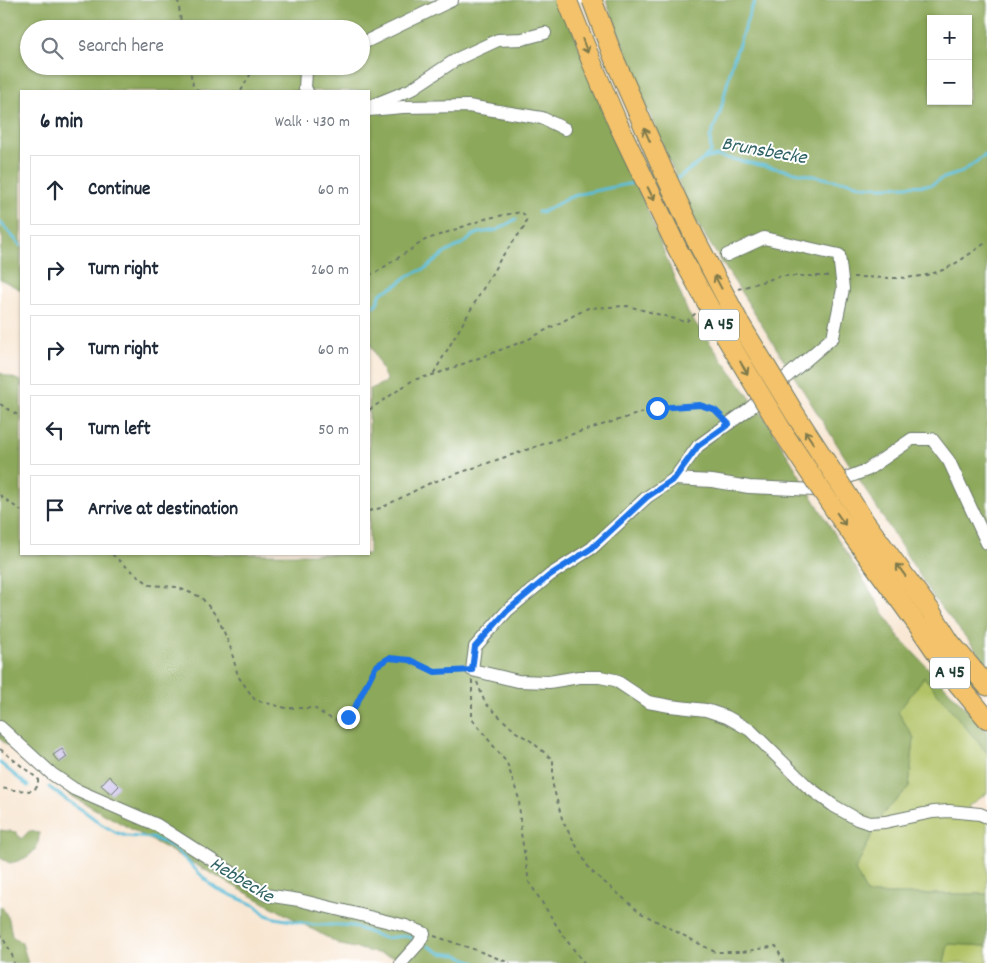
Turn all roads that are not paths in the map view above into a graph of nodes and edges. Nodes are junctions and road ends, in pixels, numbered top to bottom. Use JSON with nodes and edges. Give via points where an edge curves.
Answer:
{"nodes":[{"id":1,"x":452,"y":0,"type":"edge"},
{"id":2,"x":567,"y":0,"type":"edge"},
{"id":3,"x":592,"y":0,"type":"edge"},
{"id":4,"x":545,"y":34,"type":"dead end"},
{"id":5,"x":370,"y":40,"type":"edge"},
{"id":6,"x":306,"y":75,"type":"edge"},
{"id":7,"x":306,"y":90,"type":"edge"},
{"id":8,"x":370,"y":108,"type":"edge"},
{"id":9,"x":370,"y":108,"type":"edge"},
{"id":10,"x":565,"y":129,"type":"dead end"},
{"id":11,"x":727,"y":256,"type":"dead end"},
{"id":12,"x":674,"y":479,"type":"junction"},
{"id":13,"x":987,"y":543,"type":"edge"},
{"id":14,"x":987,"y":686,"type":"edge"},
{"id":15,"x":987,"y":719,"type":"edge"},
{"id":16,"x":0,"y":727,"type":"edge"},
{"id":17,"x":987,"y":817,"type":"edge"},
{"id":18,"x":401,"y":963,"type":"edge"}],
"edges":[{"from":1,"to":5,"type":"street"},
{"from":2,"to":15,"type":"highway","number":"A 45","one_way":true,"bridge":true,"via":[[618,124],[678,250],[719,325],[786,437],[840,518],[958,684]]},
{"from":14,"to":3,"type":"highway","number":"A 45","one_way":true,"bridge":true,"via":[[950,642],[860,514],[739,322],[664,172]]},
{"from":4,"to":8,"type":"street","via":[[498,40],[457,59],[410,90]]},
{"from":6,"to":7,"type":"street"},
{"from":9,"to":10,"type":"street","via":[[468,106],[542,118]]},
{"from":11,"to":12,"type":"street","via":[[764,238],[839,255],[843,289],[833,337],[750,409],[698,446]]},
{"from":12,"to":13,"type":"street","via":[[750,488],[815,490],[867,470],[912,439],[932,439],[949,461]]},
{"from":12,"to":17,"type":"street","via":[[647,497],[592,548],[550,575],[507,611],[475,647],[472,670],[533,682],[600,677],[615,680],[648,702],[706,710],[727,717],[750,730],[808,787],[856,819],[869,823],[949,810]]},
{"from":16,"to":18,"type":"street","via":[[52,774],[74,789],[157,825],[266,895],[299,900],[424,933]]}]}
